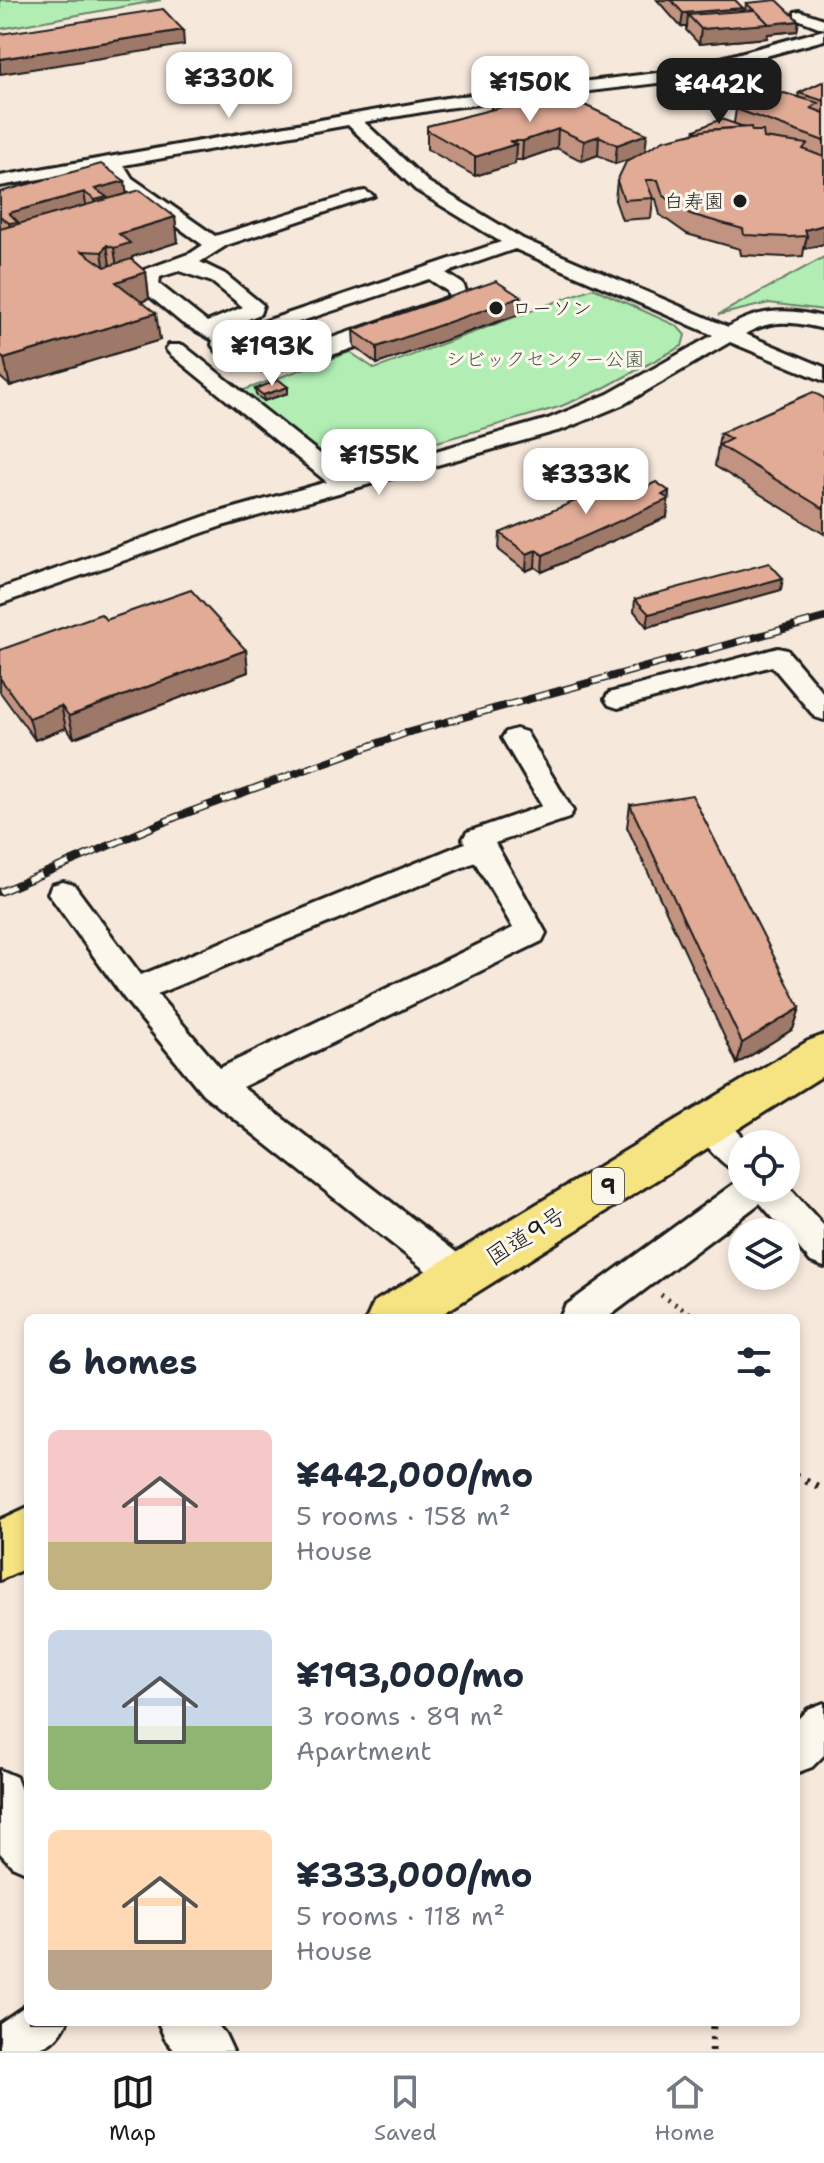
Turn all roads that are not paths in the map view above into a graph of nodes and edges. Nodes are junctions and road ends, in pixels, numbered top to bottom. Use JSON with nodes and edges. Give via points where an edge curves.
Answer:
{"nodes":[{"id":1,"x":800,"y":15,"type":"dead end"},
{"id":2,"x":824,"y":24,"type":"edge"},
{"id":3,"x":824,"y":35,"type":"edge"},
{"id":4,"x":353,"y":121,"type":"junction"},
{"id":5,"x":113,"y":161,"type":"junction"},
{"id":6,"x":0,"y":181,"type":"edge"},
{"id":7,"x":516,"y":243,"type":"junction"},
{"id":8,"x":215,"y":245,"type":"junction"},
{"id":9,"x":168,"y":266,"type":"junction"},
{"id":10,"x":205,"y":268,"type":"junction"},
{"id":11,"x":431,"y":272,"type":"junction"},
{"id":12,"x":824,"y":323,"type":"edge"},
{"id":13,"x":216,"y":333,"type":"junction"},
{"id":14,"x":732,"y":334,"type":"junction"},
{"id":15,"x":176,"y":349,"type":"dead end"},
{"id":16,"x":824,"y":375,"type":"edge"},
{"id":17,"x":343,"y":483,"type":"junction"},
{"id":18,"x":0,"y":597,"type":"edge"},
{"id":19,"x":618,"y":699,"type":"dead end"},
{"id":20,"x":824,"y":711,"type":"edge"},
{"id":21,"x":516,"y":738,"type":"dead end"},
{"id":22,"x":483,"y":847,"type":"junction"},
{"id":23,"x":63,"y":893,"type":"dead end"},
{"id":24,"x":135,"y":990,"type":"junction"},
{"id":25,"x":824,"y":1053,"type":"edge"},
{"id":26,"x":215,"y":1085,"type":"junction"},
{"id":27,"x":709,"y":1123,"type":"junction"},
{"id":28,"x":728,"y":1144,"type":"edge"},
{"id":29,"x":735,"y":1202,"type":"edge"},
{"id":30,"x":780,"y":1202,"type":"edge"},
{"id":31,"x":824,"y":1251,"type":"edge"},
{"id":32,"x":461,"y":1277,"type":"junction"},
{"id":33,"x":399,"y":1314,"type":"edge"},
{"id":34,"x":583,"y":1314,"type":"edge"},
{"id":35,"x":24,"y":1537,"type":"edge"},
{"id":36,"x":0,"y":1552,"type":"edge"},
{"id":37,"x":824,"y":1725,"type":"edge"},
{"id":38,"x":800,"y":1747,"type":"edge"},
{"id":39,"x":37,"y":2026,"type":"edge"},
{"id":40,"x":186,"y":2026,"type":"edge"},
{"id":41,"x":3,"y":2051,"type":"edge"},
{"id":42,"x":208,"y":2051,"type":"edge"}],
"edges":[{"from":1,"to":2,"type":"street"},
{"from":3,"to":4,"type":"street","via":[[675,76],[499,95]]},
{"from":4,"to":5,"type":"street"},
{"from":4,"to":7,"type":"street","via":[[422,186]]},
{"from":5,"to":6,"type":"street"},
{"from":5,"to":8,"type":"street","via":[[125,181]]},
{"from":7,"to":11,"type":"street"},
{"from":7,"to":14,"type":"street"},
{"from":8,"to":9,"type":"street","via":[[198,257]]},
{"from":8,"to":10,"type":"street","via":[[368,198],[226,245],[208,258]]},
{"from":9,"to":10,"type":"street"},
{"from":9,"to":13,"type":"street","via":[[151,274],[149,286]]},
{"from":10,"to":13,"type":"street","via":[[254,308]]},
{"from":11,"to":13,"type":"street","via":[[242,336]]},
{"from":11,"to":13,"type":"street","via":[[456,288],[459,298],[452,304],[287,361],[242,361],[228,354]]},
{"from":12,"to":14,"type":"street","via":[[773,314]]},
{"from":14,"to":16,"type":"street"},
{"from":14,"to":17,"type":"street","via":[[616,399],[556,424]]},
{"from":15,"to":17,"type":"street"},
{"from":17,"to":18,"type":"street","via":[[214,521]]},
{"from":19,"to":20,"type":"street","via":[[778,656]]},
{"from":21,"to":22,"type":"street","via":[[559,811],[477,839]]},
{"from":22,"to":24,"type":"street"},
{"from":22,"to":26,"type":"street","via":[[531,933]]},
{"from":23,"to":24,"type":"street"},
{"from":24,"to":26,"type":"street"},
{"from":25,"to":27,"type":"highway","name":"国道9号","number":"9"},
{"from":26,"to":32,"type":"street"},
{"from":27,"to":28,"type":"street"},
{"from":27,"to":32,"type":"highway","name":"国道9号","number":"9"},
{"from":29,"to":34,"type":"street"},
{"from":30,"to":31,"type":"street"},
{"from":32,"to":33,"type":"highway","name":"国道9号","number":"9"},
{"from":35,"to":36,"type":"highway"},
{"from":37,"to":38,"type":"street"},
{"from":39,"to":41,"type":"street"},
{"from":40,"to":42,"type":"street"}]}
